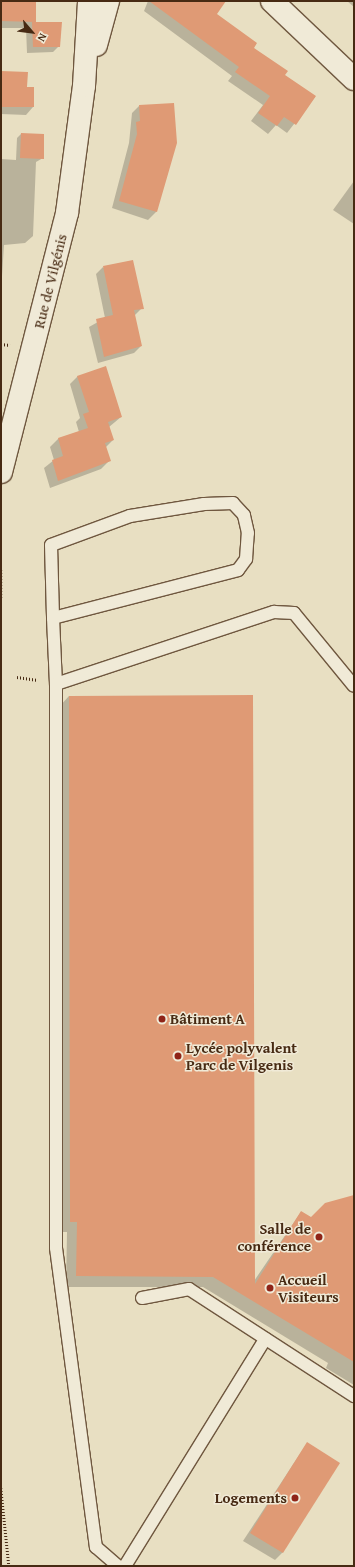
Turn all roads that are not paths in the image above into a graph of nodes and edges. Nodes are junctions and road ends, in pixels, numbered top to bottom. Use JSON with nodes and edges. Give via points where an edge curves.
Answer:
{"nodes":[{"id":1,"x":89,"y":1,"type":"edge"},
{"id":2,"x":108,"y":1,"type":"edge"},
{"id":3,"x":272,"y":1,"type":"edge"},
{"id":4,"x":354,"y":79,"type":"edge"},
{"id":5,"x":84,"y":86,"type":"junction"},
{"id":6,"x":1,"y":472,"type":"edge"},
{"id":7,"x":53,"y":618,"type":"junction"},
{"id":8,"x":56,"y":684,"type":"junction"},
{"id":9,"x":354,"y":686,"type":"edge"},
{"id":10,"x":142,"y":1298,"type":"dead end"},
{"id":11,"x":265,"y":1339,"type":"junction"},
{"id":12,"x":354,"y":1396,"type":"edge"},
{"id":13,"x":118,"y":1566,"type":"edge"},
{"id":14,"x":125,"y":1566,"type":"edge"}],
"edges":[{"from":1,"to":5,"type":"street","name":"Rue de Vilgénis"},
{"from":2,"to":5,"type":"street","name":"Rue de Vilgénis"},
{"from":3,"to":4,"type":"street"},
{"from":5,"to":6,"type":"street","name":"Rue de Vilgénis","via":[[67,213]]},
{"from":7,"to":7,"type":"lane","via":[[51,545],[130,516],[204,504],[233,503],[244,515],[248,533],[246,559],[238,570]]},
{"from":7,"to":8,"type":"lane"},
{"from":8,"to":9,"type":"lane","via":[[274,612],[294,613]]},
{"from":8,"to":13,"type":"lane","via":[[56,1248],[96,1547]]},
{"from":10,"to":11,"type":"lane","via":[[189,1289]]},
{"from":11,"to":12,"type":"lane"},
{"from":11,"to":14,"type":"lane"}]}
